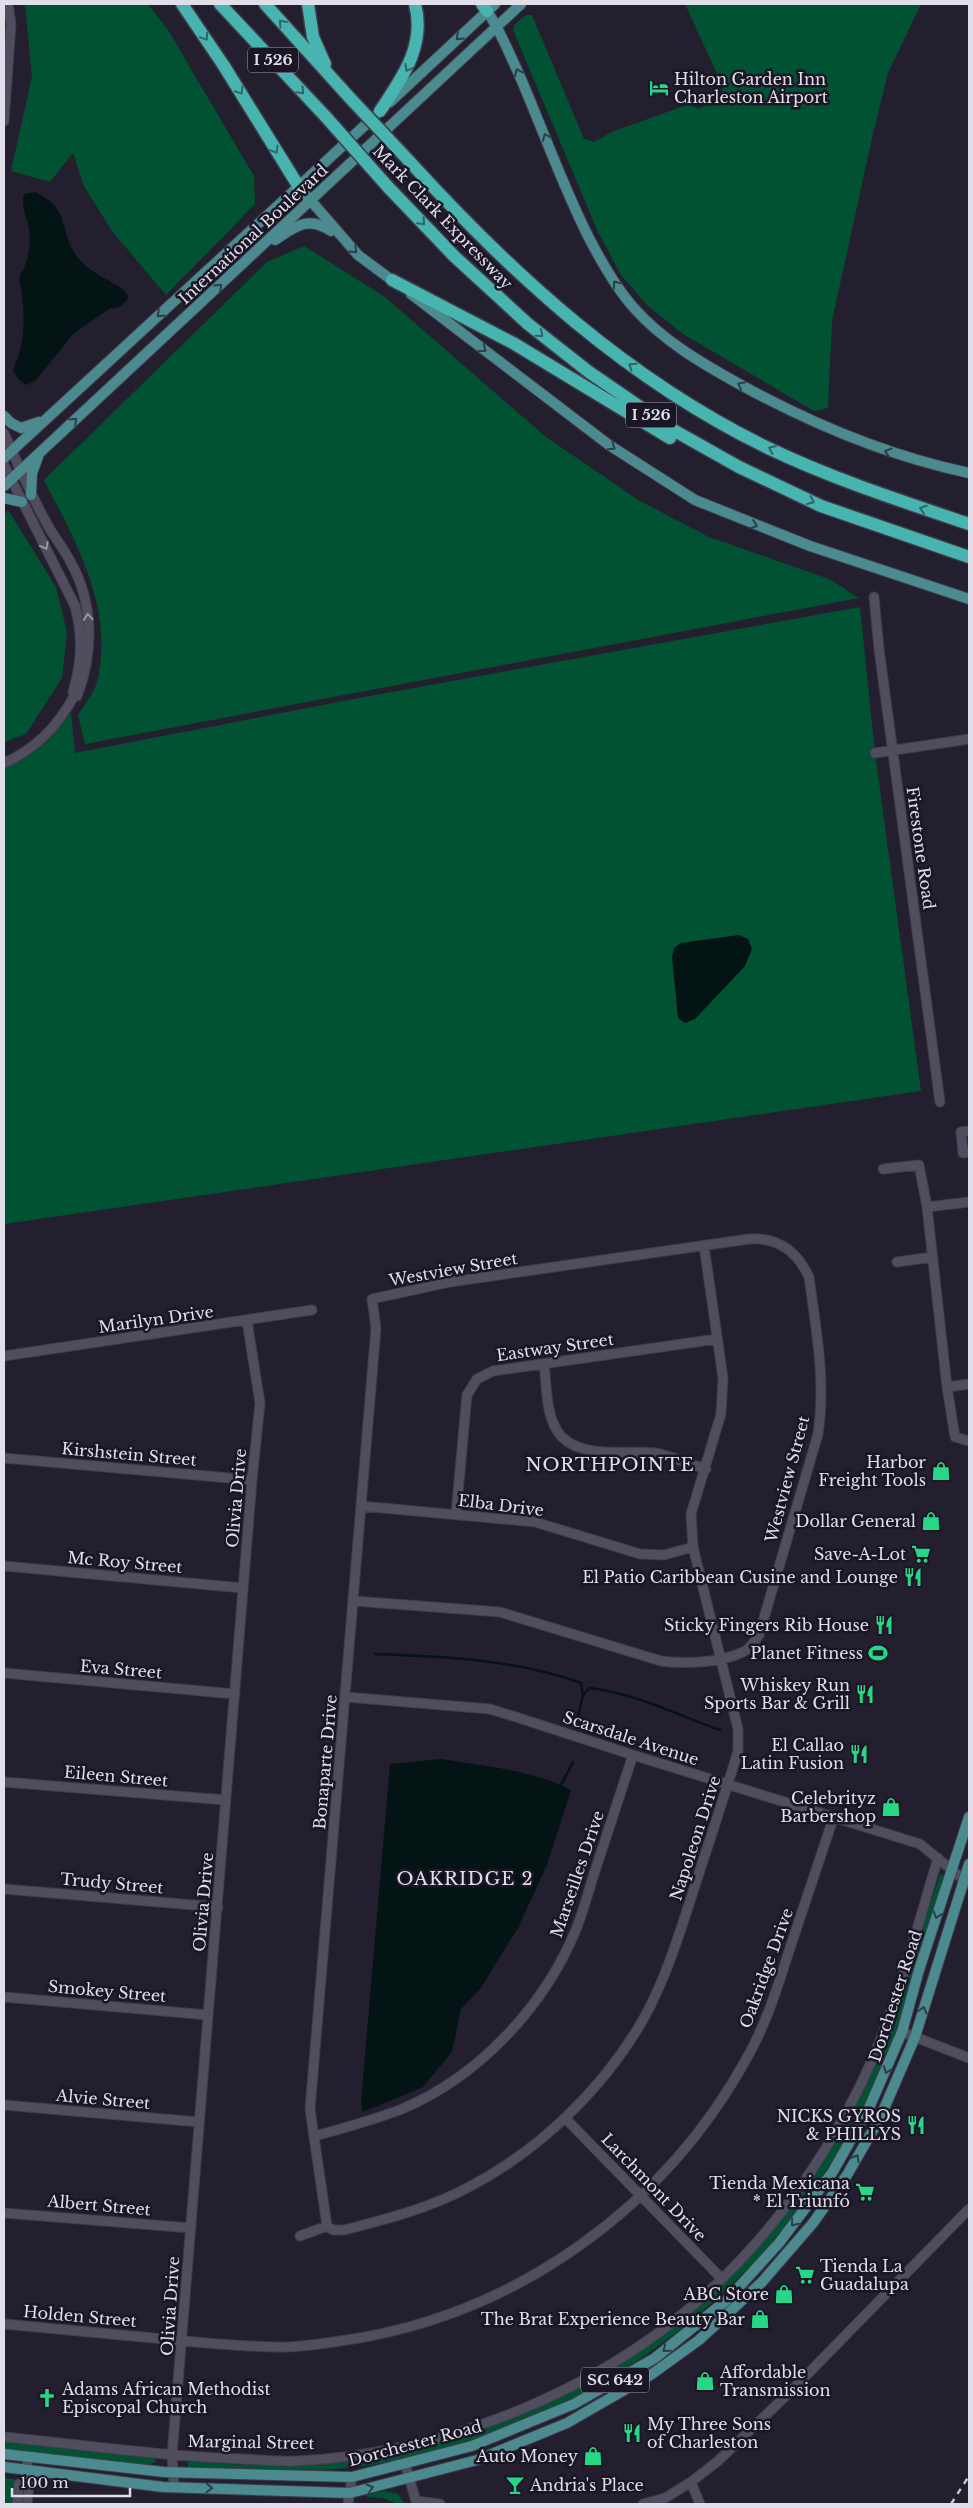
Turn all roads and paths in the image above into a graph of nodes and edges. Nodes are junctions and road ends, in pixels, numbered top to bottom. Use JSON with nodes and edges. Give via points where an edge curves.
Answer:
{"nodes":[{"id":1,"x":8,"y":4,"type":"edge"},
{"id":2,"x":182,"y":4,"type":"edge"},
{"id":3,"x":220,"y":4,"type":"edge"},
{"id":4,"x":265,"y":4,"type":"edge"},
{"id":5,"x":308,"y":4,"type":"edge"},
{"id":6,"x":415,"y":4,"type":"edge"},
{"id":7,"x":521,"y":4,"type":"edge"},
{"id":8,"x":488,"y":6,"type":"edge"},
{"id":9,"x":497,"y":26,"type":"junction"},
{"id":10,"x":350,"y":98,"type":"junction"},
{"id":11,"x":380,"y":111,"type":"junction"},
{"id":12,"x":4,"y":121,"type":"edge"},
{"id":13,"x":299,"y":187,"type":"junction"},
{"id":14,"x":309,"y":201,"type":"junction"},
{"id":15,"x":340,"y":237,"type":"junction"},
{"id":16,"x":253,"y":255,"type":"junction"},
{"id":17,"x":392,"y":280,"type":"junction"},
{"id":18,"x":4,"y":416,"type":"edge"},
{"id":19,"x":47,"y":419,"type":"junction"},
{"id":20,"x":4,"y":433,"type":"edge"},
{"id":21,"x":12,"y":451,"type":"junction"},
{"id":22,"x":38,"y":454,"type":"junction"},
{"id":23,"x":4,"y":458,"type":"edge"},
{"id":24,"x":4,"y":465,"type":"edge"},
{"id":25,"x":19,"y":471,"type":"junction"},
{"id":26,"x":969,"y":473,"type":"edge"},
{"id":27,"x":7,"y":483,"type":"edge"},
{"id":28,"x":792,"y":493,"type":"junction"},
{"id":29,"x":31,"y":495,"type":"junction"},
{"id":30,"x":4,"y":498,"type":"edge"},
{"id":31,"x":22,"y":502,"type":"junction"},
{"id":32,"x":969,"y":524,"type":"edge"},
{"id":33,"x":969,"y":557,"type":"edge"},
{"id":34,"x":874,"y":597,"type":"dead end"},
{"id":35,"x":969,"y":599,"type":"edge"},
{"id":36,"x":74,"y":696,"type":"junction"},
{"id":37,"x":969,"y":739,"type":"edge"},
{"id":38,"x":892,"y":750,"type":"junction"},
{"id":39,"x":875,"y":753,"type":"dead end"},
{"id":40,"x":4,"y":763,"type":"edge"},
{"id":41,"x":940,"y":1102,"type":"dead end"},
{"id":42,"x":969,"y":1131,"type":"edge"},
{"id":43,"x":969,"y":1152,"type":"edge"},
{"id":44,"x":883,"y":1169,"type":"dead end"},
{"id":45,"x":969,"y":1202,"type":"edge"},
{"id":46,"x":927,"y":1207,"type":"junction"},
{"id":47,"x":704,"y":1246,"type":"junction"},
{"id":48,"x":932,"y":1256,"type":"junction"},
{"id":49,"x":897,"y":1262,"type":"dead end"},
{"id":50,"x":372,"y":1299,"type":"joint"},
{"id":51,"x":312,"y":1310,"type":"dead end"},
{"id":52,"x":247,"y":1320,"type":"junction"},
{"id":53,"x":717,"y":1339,"type":"junction"},
{"id":54,"x":4,"y":1356,"type":"edge"},
{"id":55,"x":544,"y":1364,"type":"junction"},
{"id":56,"x":969,"y":1384,"type":"edge"},
{"id":57,"x":946,"y":1387,"type":"junction"},
{"id":58,"x":969,"y":1442,"type":"edge"},
{"id":59,"x":4,"y":1458,"type":"edge"},
{"id":60,"x":706,"y":1469,"type":"junction"},
{"id":61,"x":252,"y":1480,"type":"junction"},
{"id":62,"x":361,"y":1506,"type":"junction"},
{"id":63,"x":456,"y":1514,"type":"junction"},
{"id":64,"x":693,"y":1547,"type":"junction"},
{"id":65,"x":4,"y":1566,"type":"edge"},
{"id":66,"x":243,"y":1588,"type":"junction"},
{"id":67,"x":354,"y":1601,"type":"junction"},
{"id":68,"x":721,"y":1658,"type":"junction"},
{"id":69,"x":4,"y":1674,"type":"edge"},
{"id":70,"x":235,"y":1694,"type":"junction"},
{"id":71,"x":346,"y":1697,"type":"junction"},
{"id":72,"x":633,"y":1756,"type":"junction"},
{"id":73,"x":4,"y":1782,"type":"edge"},
{"id":74,"x":728,"y":1785,"type":"junction"},
{"id":75,"x":226,"y":1800,"type":"junction"},
{"id":76,"x":969,"y":1817,"type":"edge"},
{"id":77,"x":833,"y":1818,"type":"junction"},
{"id":78,"x":938,"y":1858,"type":"junction"},
{"id":79,"x":969,"y":1864,"type":"edge"},
{"id":80,"x":952,"y":1869,"type":"junction"},
{"id":81,"x":967,"y":1882,"type":"edge"},
{"id":82,"x":4,"y":1889,"type":"edge"},
{"id":83,"x":218,"y":1907,"type":"junction"},
{"id":84,"x":4,"y":1997,"type":"edge"},
{"id":85,"x":208,"y":2015,"type":"junction"},
{"id":86,"x":902,"y":2032,"type":"junction"},
{"id":87,"x":915,"y":2037,"type":"junction"},
{"id":88,"x":969,"y":2058,"type":"edge"},
{"id":89,"x":4,"y":2105,"type":"edge"},
{"id":90,"x":565,"y":2118,"type":"junction"},
{"id":91,"x":199,"y":2122,"type":"junction"},
{"id":92,"x":315,"y":2136,"type":"junction"},
{"id":93,"x":642,"y":2195,"type":"junction"},
{"id":94,"x":969,"y":2209,"type":"edge"},
{"id":95,"x":4,"y":2213,"type":"edge"},
{"id":96,"x":326,"y":2226,"type":"junction"},
{"id":97,"x":191,"y":2228,"type":"junction"},
{"id":98,"x":300,"y":2236,"type":"dead end"},
{"id":99,"x":720,"y":2278,"type":"junction"},
{"id":100,"x":4,"y":2324,"type":"edge"},
{"id":101,"x":183,"y":2341,"type":"junction"},
{"id":102,"x":4,"y":2437,"type":"edge"},
{"id":103,"x":4,"y":2454,"type":"edge"},
{"id":104,"x":172,"y":2455,"type":"junction"},
{"id":105,"x":28,"y":2456,"type":"junction"},
{"id":106,"x":405,"y":2464,"type":"junction"},
{"id":107,"x":4,"y":2467,"type":"edge"},
{"id":108,"x":26,"y":2469,"type":"junction"},
{"id":109,"x":174,"y":2472,"type":"junction"},
{"id":110,"x":352,"y":2477,"type":"junction"},
{"id":111,"x":409,"y":2478,"type":"junction"},
{"id":112,"x":25,"y":2480,"type":"junction"},
{"id":113,"x":692,"y":2482,"type":"junction"},
{"id":114,"x":174,"y":2487,"type":"junction"},
{"id":115,"x":350,"y":2493,"type":"junction"},
{"id":116,"x":17,"y":2504,"type":"edge"},
{"id":117,"x":28,"y":2504,"type":"edge"},
{"id":118,"x":348,"y":2504,"type":"edge"},
{"id":119,"x":440,"y":2504,"type":"edge"},
{"id":120,"x":643,"y":2504,"type":"edge"},
{"id":121,"x":700,"y":2504,"type":"edge"}],
"edges":[{"from":1,"to":12,"type":"street","via":[[11,24]]},
{"from":2,"to":13,"type":"highway","one_way":true},
{"from":3,"to":28,"type":"highway","name":"Mark Clark Expressway","number":"I 526","one_way":true,"bridge":true,"via":[[388,187],[475,277],[528,324],[589,372],[703,448]]},
{"from":10,"to":4,"type":"highway","name":"Mark Clark Expressway","number":"I 526","one_way":true},
{"from":5,"to":10,"type":"highway","via":[[310,25],[318,50]]},
{"from":6,"to":11,"type":"highway","one_way":true,"via":[[419,32],[413,56]]},
{"from":7,"to":9,"type":"main road","name":"International Boulevard"},
{"from":8,"to":9,"type":"main road"},
{"from":8,"to":11,"type":"main road","name":"International Boulevard","one_way":true},
{"from":9,"to":14,"type":"main road","name":"International Boulevard"},
{"from":26,"to":9,"type":"main road","one_way":true,"via":[[878,449],[779,406],[676,345],[634,308],[610,277],[588,237]]},
{"from":32,"to":10,"type":"highway","name":"Mark Clark Expressway","number":"I 526","one_way":true,"bridge":true,"via":[[875,493],[784,455],[726,425],[644,375],[592,337],[518,274]]},
{"from":11,"to":13,"type":"main road","name":"International Boulevard"},
{"from":13,"to":14,"type":"main road"},
{"from":13,"to":19,"type":"main road","name":"International Boulevard","one_way":true},
{"from":14,"to":15,"type":"main road"},
{"from":14,"to":16,"type":"main road","name":"International Boulevard"},
{"from":15,"to":16,"type":"main road","via":[[314,222],[302,224]]},
{"from":15,"to":17,"type":"main road","one_way":true},
{"from":22,"to":16,"type":"main road","name":"International Boulevard","one_way":true},
{"from":17,"to":28,"type":"highway","via":[[513,343],[710,460],[756,482]]},
{"from":17,"to":35,"type":"main road","one_way":true,"via":[[609,445],[695,500],[810,546]]},
{"from":18,"to":19,"type":"main road","via":[[21,428]]},
{"from":19,"to":21,"type":"main road","name":"International Boulevard"},
{"from":20,"to":21,"type":"street"},
{"from":21,"to":23,"type":"main road","name":"International Boulevard"},
{"from":21,"to":25,"type":"street"},
{"from":22,"to":25,"type":"main road","name":"International Boulevard"},
{"from":22,"to":29,"type":"main road","via":[[32,473]]},
{"from":24,"to":27,"type":"street"},
{"from":25,"to":27,"type":"main road","name":"International Boulevard"},
{"from":25,"to":29,"type":"street"},
{"from":27,"to":31,"type":"street"},
{"from":28,"to":33,"type":"highway","name":"Mark Clark Expressway","number":"I 526","one_way":true},
{"from":36,"to":29,"type":"street","one_way":true,"via":[[77,696],[85,676],[88,657],[87,606],[71,561]]},
{"from":30,"to":31,"type":"main road"},
{"from":31,"to":36,"type":"street","one_way":true,"via":[[77,612],[82,656]]},
{"from":34,"to":38,"type":"street","name":"Firestone Road"},
{"from":36,"to":40,"type":"street","via":[[51,731]]},
{"from":37,"to":38,"type":"street"},
{"from":38,"to":39,"type":"street"},
{"from":38,"to":41,"type":"street","name":"Firestone Road"},
{"from":42,"to":43,"type":"street","via":[[961,1132],[963,1153]]},
{"from":44,"to":46,"type":"street","via":[[920,1165]]},
{"from":45,"to":46,"type":"street"},
{"from":46,"to":48,"type":"street"},
{"from":47,"to":50,"type":"street","name":"Westview Street","via":[[450,1282]]},
{"from":47,"to":53,"type":"street","name":"Napoleon Drive"},
{"from":47,"to":68,"type":"street","name":"Westview Street","via":[[763,1238],[785,1246],[802,1262],[809,1276],[822,1376],[818,1434],[759,1635],[742,1652]]},
{"from":48,"to":49,"type":"street"},
{"from":48,"to":57,"type":"street"},
{"from":50,"to":62,"type":"street","name":"Bonaparte Drive","via":[[376,1328]]},
{"from":51,"to":52,"type":"street","name":"Marilyn Drive"},
{"from":52,"to":54,"type":"street","name":"Marilyn Drive"},
{"from":52,"to":61,"type":"street","name":"Olivia Drive","via":[[260,1403]]},
{"from":53,"to":55,"type":"street","name":"Eastway Street"},
{"from":53,"to":60,"type":"street","name":"Napoleon Drive","via":[[723,1397]]},
{"from":55,"to":60,"type":"street","via":[[554,1425],[562,1437],[588,1449],[656,1454]]},
{"from":55,"to":63,"type":"street","name":"Eastway Street","via":[[493,1371],[472,1386],[467,1395]]},
{"from":56,"to":57,"type":"street"},
{"from":57,"to":58,"type":"street","via":[[955,1437]]},
{"from":59,"to":61,"type":"street","name":"Kirshstein Street"},
{"from":60,"to":64,"type":"street","name":"Napoleon Drive","via":[[691,1514]]},
{"from":61,"to":66,"type":"street","name":"Olivia Drive"},
{"from":62,"to":63,"type":"street","name":"Elba Drive"},
{"from":62,"to":67,"type":"street","name":"Bonaparte Drive"},
{"from":63,"to":64,"type":"street","name":"Elba Drive","via":[[535,1522],[640,1554],[664,1555]]},
{"from":64,"to":68,"type":"street","name":"Napoleon Drive"},
{"from":65,"to":66,"type":"street","name":"Mc Roy Street"},
{"from":66,"to":70,"type":"street","name":"Olivia Drive"},
{"from":67,"to":68,"type":"street","name":"Westview Street","via":[[500,1612],[661,1661],[684,1664]]},
{"from":67,"to":71,"type":"street","name":"Bonaparte Drive"},
{"from":68,"to":74,"type":"street","name":"Napoleon Drive","via":[[738,1728],[738,1751]]},
{"from":69,"to":70,"type":"street","name":"Eva Street"},
{"from":70,"to":75,"type":"street","name":"Olivia Drive"},
{"from":71,"to":72,"type":"street","name":"Scarsdale Avenue","via":[[490,1709]]},
{"from":71,"to":92,"type":"street","name":"Bonaparte Drive","via":[[310,2109]]},
{"from":72,"to":74,"type":"street","name":"Scarsdale Avenue"},
{"from":72,"to":92,"type":"street","name":"Marseilles Drive","via":[[575,1932],[552,1977],[528,2011],[469,2069],[434,2093],[377,2118]]},
{"from":73,"to":75,"type":"street","name":"Eileen Street"},
{"from":74,"to":77,"type":"street","name":"Scarsdale Avenue"},
{"from":74,"to":90,"type":"street","name":"Napoleon Drive","via":[[668,1967],[644,2018],[619,2056]]},
{"from":75,"to":83,"type":"street","name":"Olivia Drive"},
{"from":76,"to":80,"type":"main road","name":"Dorchester Road","number":"SC 642"},
{"from":77,"to":78,"type":"street","name":"Scarsdale Avenue","via":[[920,1844]]},
{"from":77,"to":93,"type":"street","name":"Oakridge Drive","via":[[771,2008],[750,2053],[696,2136]]},
{"from":78,"to":80,"type":"street","name":"Scarsdale Avenue"},
{"from":78,"to":99,"type":"street","name":"Marginal Street","via":[[890,2014],[858,2091],[828,2145],[790,2200],[757,2241]]},
{"from":79,"to":81,"type":"main road","name":"Dorchester Road","number":"SC 642"},
{"from":80,"to":81,"type":"street","name":"Scarsdale Avenue"},
{"from":80,"to":86,"type":"main road","name":"Dorchester Road","number":"SC 642","one_way":true},
{"from":87,"to":81,"type":"main road","name":"Dorchester Road","number":"SC 642","one_way":true},
{"from":82,"to":83,"type":"street","name":"Trudy Street"},
{"from":83,"to":85,"type":"street","name":"Olivia Drive"},
{"from":84,"to":85,"type":"street","name":"Smokey Street"},
{"from":85,"to":91,"type":"street","name":"Olivia Drive"},
{"from":86,"to":87,"type":"street"},
{"from":86,"to":106,"type":"main road","name":"Dorchester Road","number":"SC 642","one_way":true,"via":[[874,2100],[832,2173],[779,2243],[728,2299],[655,2358],[574,2404],[472,2446]]},
{"from":87,"to":88,"type":"street"},
{"from":111,"to":87,"type":"main road","name":"Dorchester Road","number":"SC 642","one_way":true,"via":[[477,2460],[579,2417],[652,2374],[732,2312],[777,2266],[847,2175],[880,2118]]},
{"from":89,"to":91,"type":"street","name":"Alvie Street"},
{"from":90,"to":93,"type":"street","name":"Larchmont Drive"},
{"from":90,"to":96,"type":"street","name":"Napoleon Drive","via":[[521,2154],[469,2187],[414,2212],[344,2230]]},
{"from":91,"to":97,"type":"street","name":"Olivia Drive"},
{"from":92,"to":96,"type":"street","name":"Bonaparte Drive"},
{"from":93,"to":99,"type":"street","name":"Larchmont Drive"},
{"from":93,"to":101,"type":"street","name":"Oakridge Drive","via":[[588,2242],[545,2270],[488,2300],[449,2315],[372,2336],[282,2347]]},
{"from":94,"to":113,"type":"street","via":[[793,2389]]},
{"from":95,"to":97,"type":"street","name":"Albert Street"},
{"from":96,"to":98,"type":"street","name":"Napoleon Drive"},
{"from":97,"to":101,"type":"street","name":"Olivia Drive"},
{"from":99,"to":104,"type":"street","name":"Marginal Street","via":[[674,2320],[585,2379],[506,2416],[460,2432],[366,2453],[295,2461]]},
{"from":100,"to":101,"type":"street","name":"Holden Street"},
{"from":101,"to":104,"type":"street","name":"Olivia Drive"},
{"from":102,"to":104,"type":"street","name":"Marginal Street"},
{"from":103,"to":105,"type":"main road","name":"Dorchester Road","number":"SC 642"},
{"from":104,"to":109,"type":"street","name":"Olivia Drive"},
{"from":105,"to":108,"type":"street"},
{"from":105,"to":109,"type":"main road","name":"Dorchester Road","number":"SC 642"},
{"from":106,"to":110,"type":"main road","name":"Dorchester Road","number":"SC 642"},
{"from":106,"to":111,"type":"street"},
{"from":107,"to":108,"type":"main road","name":"Dorchester Road","number":"SC 642"},
{"from":108,"to":112,"type":"street"},
{"from":108,"to":114,"type":"main road","name":"Dorchester Road","number":"SC 642"},
{"from":109,"to":110,"type":"main road","name":"Dorchester Road","number":"SC 642"},
{"from":109,"to":114,"type":"street","name":"Olivia Drive"},
{"from":110,"to":115,"type":"street"},
{"from":115,"to":111,"type":"main road","name":"Dorchester Road","number":"SC 642","one_way":true},
{"from":111,"to":119,"type":"street","via":[[416,2501]]},
{"from":112,"to":116,"type":"street","via":[[19,2484]]},
{"from":112,"to":117,"type":"street","via":[[29,2485]]},
{"from":113,"to":120,"type":"street","via":[[666,2498]]},
{"from":113,"to":121,"type":"street"},
{"from":114,"to":115,"type":"main road","name":"Dorchester Road","number":"SC 642","one_way":true},
{"from":115,"to":118,"type":"street"}]}
